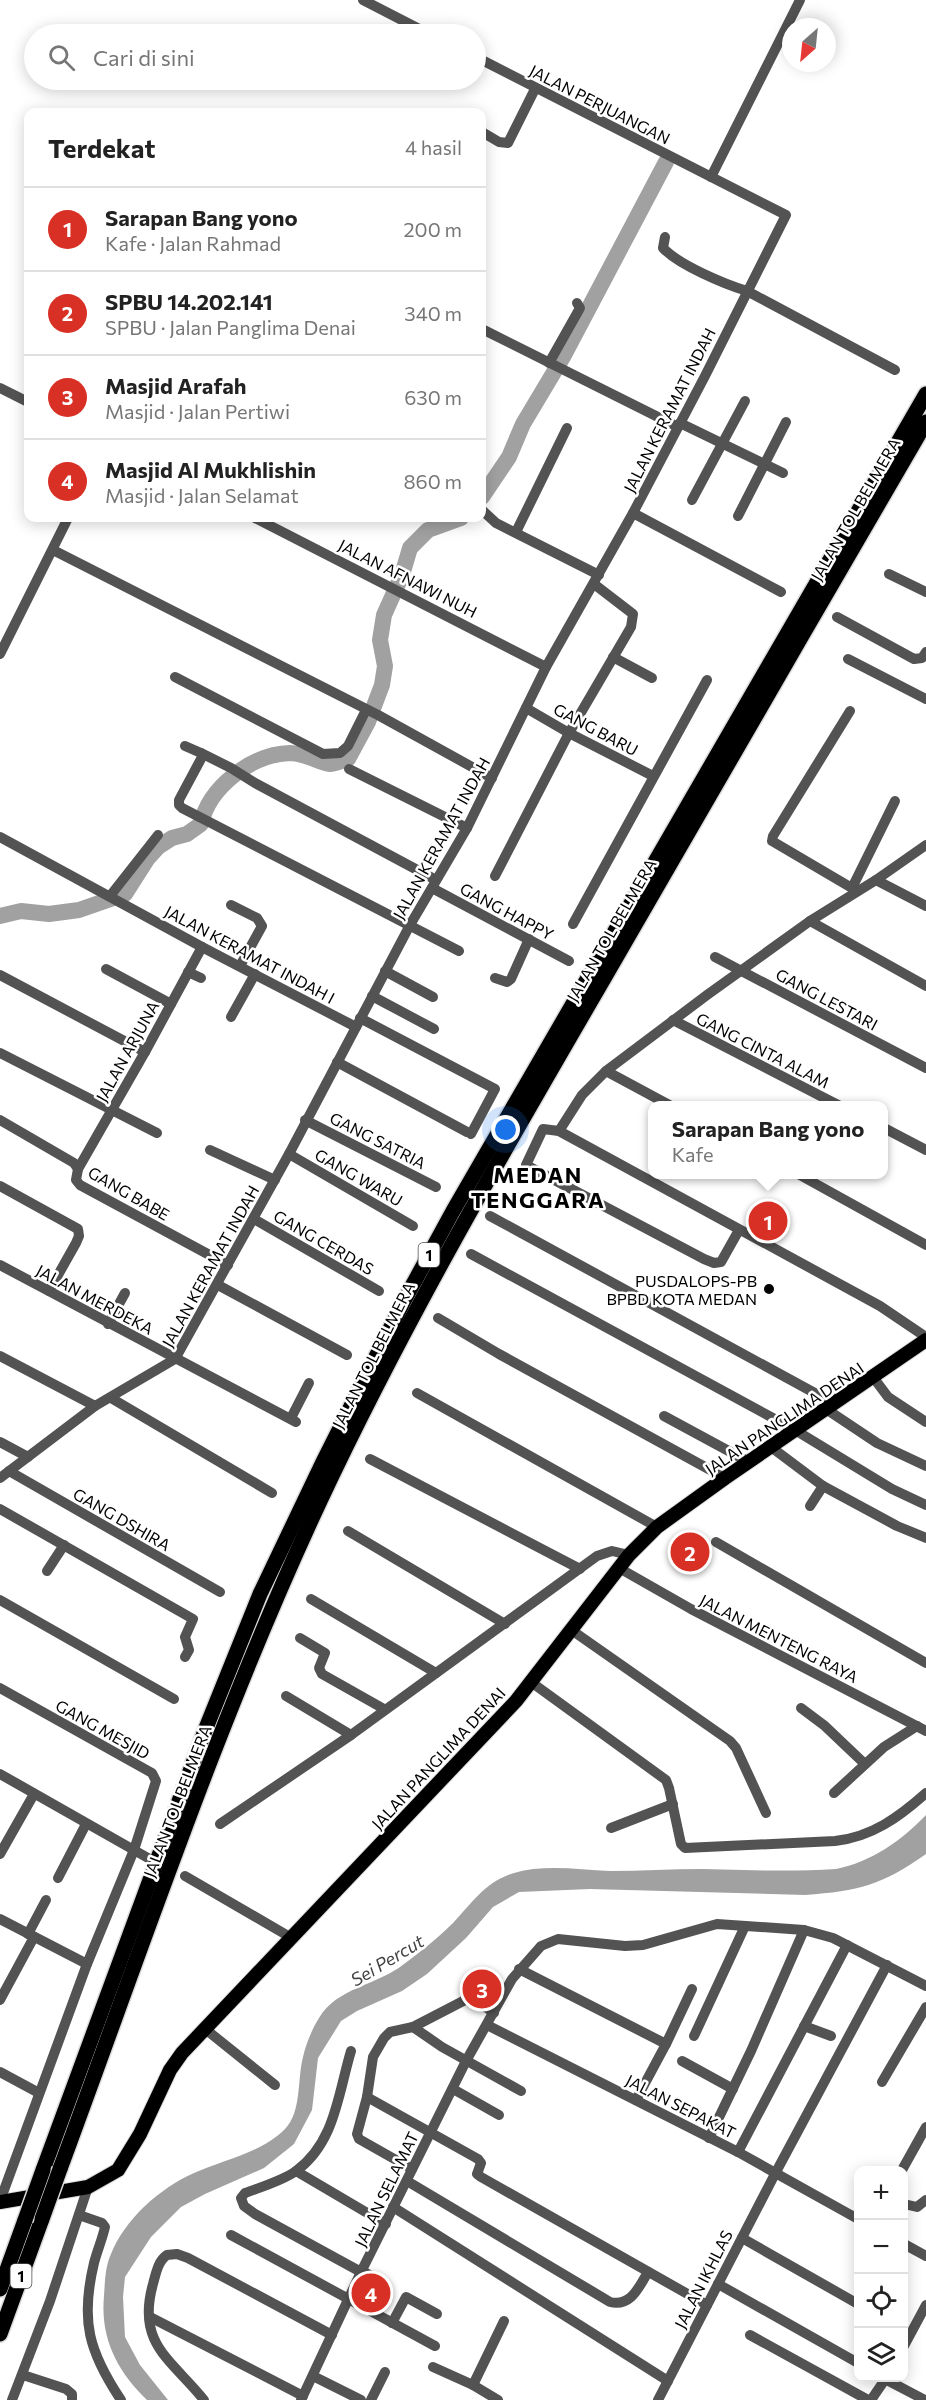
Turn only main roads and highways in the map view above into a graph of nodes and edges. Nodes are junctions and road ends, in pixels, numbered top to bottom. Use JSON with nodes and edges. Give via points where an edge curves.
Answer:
{"nodes":[{"id":1,"x":926,"y":394,"type":"edge"},
{"id":2,"x":926,"y":422,"type":"edge"},
{"id":3,"x":926,"y":1338,"type":"edge"},
{"id":4,"x":0,"y":2202,"type":"edge"},
{"id":5,"x":0,"y":2289,"type":"edge"},
{"id":6,"x":0,"y":2334,"type":"edge"}],
"edges":[{"from":1,"to":5,"type":"highway","name":"JALAN TOL BELMERA","number":"1","bridge":true,"via":[[453,1211],[323,1462],[260,1594],[206,1728]]},
{"from":2,"to":6,"type":"highway","name":"JALAN TOL BELMERA","number":"1","bridge":true,"via":[[525,1116],[398,1342],[320,1500],[197,1797]]},
{"from":3,"to":4,"type":"main road","name":"JALAN PANGLIMA DENAI","via":[[657,1527],[629,1554],[531,1682],[204,2028],[170,2070],[140,2134],[125,2160],[110,2175],[88,2187]]}]}
